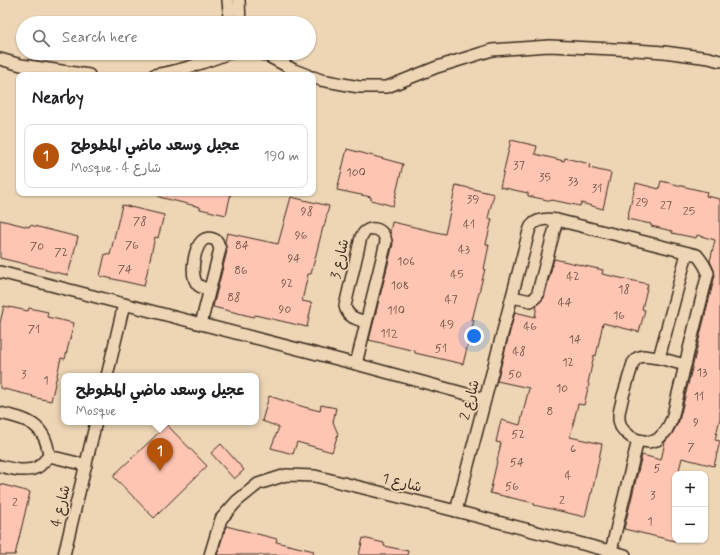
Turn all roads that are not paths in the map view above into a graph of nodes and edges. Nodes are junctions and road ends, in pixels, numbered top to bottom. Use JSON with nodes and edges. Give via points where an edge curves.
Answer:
{"nodes":[{"id":1,"x":228,"y":0,"type":"edge"},
{"id":2,"x":239,"y":0,"type":"edge"},
{"id":3,"x":229,"y":16,"type":"edge"},
{"id":4,"x":240,"y":16,"type":"edge"},
{"id":5,"x":0,"y":59,"type":"edge"},
{"id":6,"x":212,"y":60,"type":"edge"},
{"id":7,"x":275,"y":60,"type":"edge"},
{"id":8,"x":720,"y":61,"type":"edge"},
{"id":9,"x":69,"y":72,"type":"edge"},
{"id":10,"x":168,"y":72,"type":"edge"},
{"id":11,"x":299,"y":72,"type":"edge"},
{"id":12,"x":316,"y":78,"type":"edge"},
{"id":13,"x":558,"y":220,"type":"junction"},
{"id":14,"x":687,"y":253,"type":"junction"},
{"id":15,"x":0,"y":272,"type":"edge"},
{"id":16,"x":209,"y":289,"type":"dead end"},
{"id":17,"x":512,"y":297,"type":"junction"},
{"id":18,"x":124,"y":304,"type":"junction"},
{"id":19,"x":366,"y":322,"type":"junction"},
{"id":20,"x":201,"y":324,"type":"junction"},
{"id":21,"x":659,"y":358,"type":"junction"},
{"id":22,"x":356,"y":364,"type":"junction"},
{"id":23,"x":685,"y":365,"type":"junction"},
{"id":24,"x":108,"y":373,"type":"edge"},
{"id":25,"x":486,"y":399,"type":"junction"},
{"id":26,"x":0,"y":413,"type":"edge"},
{"id":27,"x":95,"y":425,"type":"edge"},
{"id":28,"x":638,"y":440,"type":"junction"},
{"id":29,"x":49,"y":456,"type":"junction"},
{"id":30,"x":86,"y":465,"type":"junction"},
{"id":31,"x":0,"y":466,"type":"edge"},
{"id":32,"x":456,"y":511,"type":"junction"},
{"id":33,"x":611,"y":551,"type":"junction"},
{"id":34,"x":64,"y":555,"type":"edge"},
{"id":35,"x":210,"y":555,"type":"edge"},
{"id":36,"x":625,"y":555,"type":"edge"}],
"edges":[{"from":1,"to":3,"type":"street"},
{"from":2,"to":4,"type":"street"},
{"from":5,"to":9,"type":"street"},
{"from":6,"to":10,"type":"street"},
{"from":7,"to":11,"type":"street"},
{"from":8,"to":12,"type":"street","via":[[664,52],[549,46],[492,50],[387,87],[359,87]]},
{"from":13,"to":14,"type":"street","name":"شارع 2"},
{"from":13,"to":17,"type":"street","name":"شارع 2","via":[[537,221],[532,225]]},
{"from":13,"to":17,"type":"street","via":[[537,296],[531,301]]},
{"from":14,"to":21,"type":"street"},
{"from":14,"to":23,"type":"street","name":"شارع 2","via":[[697,255],[708,273]]},
{"from":15,"to":18,"type":"street"},
{"from":16,"to":20,"type":"street"},
{"from":17,"to":25,"type":"street","name":"شارع 2"},
{"from":18,"to":20,"type":"street"},
{"from":18,"to":24,"type":"street"},
{"from":19,"to":19,"type":"street","name":"شارع 3","via":[[386,242],[383,233],[374,228],[366,230],[361,237],[345,306],[349,315]]},
{"from":19,"to":22,"type":"street","name":"شارع 3"},
{"from":20,"to":22,"type":"street"},
{"from":21,"to":23,"type":"street"},
{"from":21,"to":28,"type":"street","via":[[637,358],[633,363],[623,396],[619,413],[621,427]]},
{"from":22,"to":25,"type":"street"},
{"from":23,"to":28,"type":"street","name":"شارع 2","via":[[672,419],[666,431],[657,440]]},
{"from":25,"to":32,"type":"street","name":"شارع 2"},
{"from":26,"to":29,"type":"street","via":[[20,418],[38,428],[48,447]]},
{"from":27,"to":30,"type":"street","name":"شارع 4"},
{"from":28,"to":33,"type":"street"},
{"from":29,"to":30,"type":"street"},
{"from":29,"to":31,"type":"street","via":[[43,463],[31,469]]},
{"from":30,"to":34,"type":"street","name":"شارع 4"},
{"from":32,"to":33,"type":"street","name":"شارع 1"},
{"from":32,"to":35,"type":"street","name":"شارع 1","via":[[315,476],[286,475],[258,484],[237,501],[221,519]]},
{"from":33,"to":36,"type":"street","name":"شارع 1"}]}
